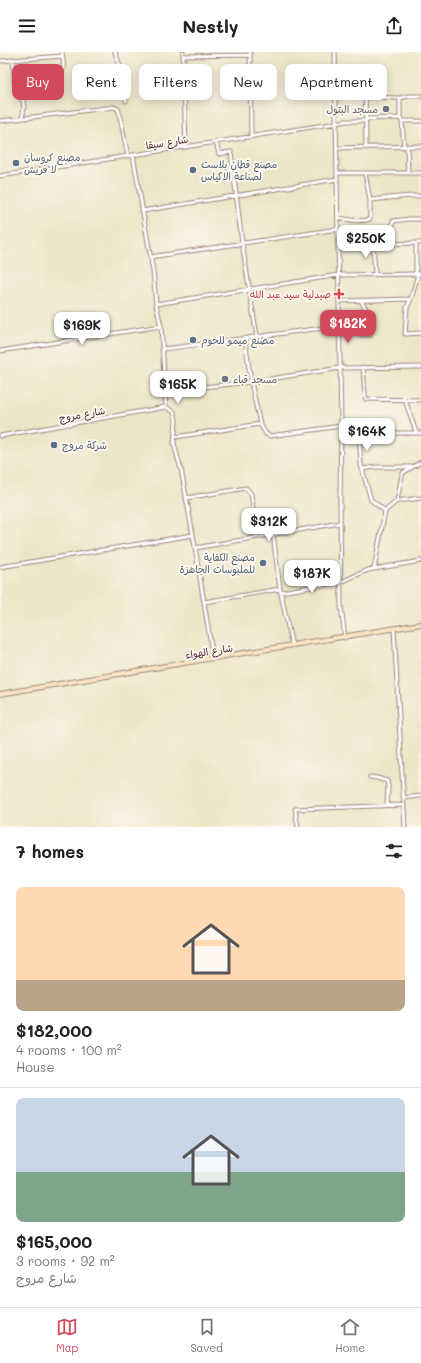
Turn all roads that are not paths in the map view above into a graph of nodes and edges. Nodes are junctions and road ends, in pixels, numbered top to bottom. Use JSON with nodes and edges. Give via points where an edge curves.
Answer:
{"nodes":[{"id":1,"x":115,"y":52,"type":"edge"},
{"id":2,"x":336,"y":52,"type":"edge"},
{"id":3,"x":250,"y":53,"type":"edge"},
{"id":4,"x":62,"y":54,"type":"edge"},
{"id":5,"x":183,"y":54,"type":"edge"},
{"id":6,"x":0,"y":60,"type":"edge"},
{"id":7,"x":13,"y":60,"type":"junction"},
{"id":8,"x":13,"y":64,"type":"edge"},
{"id":9,"x":63,"y":64,"type":"edge"},
{"id":10,"x":336,"y":64,"type":"edge"},
{"id":11,"x":421,"y":96,"type":"edge"},
{"id":12,"x":387,"y":98,"type":"edge"},
{"id":13,"x":400,"y":98,"type":"junction"},
{"id":14,"x":22,"y":100,"type":"edge"},
{"id":15,"x":337,"y":100,"type":"edge"},
{"id":16,"x":366,"y":100,"type":"edge"},
{"id":17,"x":126,"y":101,"type":"dead end"},
{"id":18,"x":22,"y":118,"type":"junction"},
{"id":19,"x":366,"y":120,"type":"junction"},
{"id":20,"x":401,"y":120,"type":"junction"},
{"id":21,"x":0,"y":121,"type":"edge"},
{"id":22,"x":421,"y":121,"type":"edge"},
{"id":23,"x":337,"y":124,"type":"junction"},
{"id":24,"x":251,"y":136,"type":"junction"},
{"id":25,"x":216,"y":142,"type":"junction"},
{"id":26,"x":421,"y":146,"type":"edge"},
{"id":27,"x":186,"y":147,"type":"junction"},
{"id":28,"x":406,"y":147,"type":"junction"},
{"id":29,"x":337,"y":148,"type":"junction"},
{"id":30,"x":366,"y":148,"type":"junction"},
{"id":31,"x":133,"y":155,"type":"junction"},
{"id":32,"x":128,"y":156,"type":"junction"},
{"id":33,"x":337,"y":173,"type":"junction"},
{"id":34,"x":365,"y":173,"type":"junction"},
{"id":35,"x":408,"y":173,"type":"junction"},
{"id":36,"x":421,"y":173,"type":"edge"},
{"id":37,"x":0,"y":176,"type":"edge"},
{"id":38,"x":338,"y":179,"type":"junction"},
{"id":39,"x":236,"y":196,"type":"junction"},
{"id":40,"x":421,"y":196,"type":"edge"},
{"id":41,"x":370,"y":200,"type":"junction"},
{"id":42,"x":142,"y":211,"type":"junction"},
{"id":43,"x":338,"y":218,"type":"junction"},
{"id":44,"x":421,"y":219,"type":"edge"},
{"id":45,"x":338,"y":229,"type":"junction"},
{"id":46,"x":242,"y":243,"type":"junction"},
{"id":47,"x":421,"y":243,"type":"edge"},
{"id":48,"x":373,"y":244,"type":"junction"},
{"id":49,"x":392,"y":244,"type":"junction"},
{"id":50,"x":416,"y":244,"type":"junction"},
{"id":51,"x":338,"y":245,"type":"junction"},
{"id":52,"x":150,"y":257,"type":"junction"},
{"id":53,"x":374,"y":274,"type":"junction"},
{"id":54,"x":418,"y":274,"type":"edge"},
{"id":55,"x":339,"y":275,"type":"junction"},
{"id":56,"x":249,"y":289,"type":"junction"},
{"id":57,"x":411,"y":299,"type":"junction"},
{"id":58,"x":339,"y":301,"type":"junction"},
{"id":59,"x":361,"y":301,"type":"junction"},
{"id":60,"x":156,"y":304,"type":"junction"},
{"id":61,"x":161,"y":326,"type":"junction"},
{"id":62,"x":340,"y":326,"type":"junction"},
{"id":63,"x":421,"y":333,"type":"edge"},
{"id":64,"x":340,"y":334,"type":"junction"},
{"id":65,"x":256,"y":337,"type":"junction"},
{"id":66,"x":245,"y":339,"type":"junction"},
{"id":67,"x":162,"y":349,"type":"junction"},
{"id":68,"x":0,"y":351,"type":"edge"},
{"id":69,"x":363,"y":367,"type":"junction"},
{"id":70,"x":421,"y":367,"type":"edge"},
{"id":71,"x":340,"y":368,"type":"junction"},
{"id":72,"x":251,"y":382,"type":"junction"},
{"id":73,"x":165,"y":391,"type":"junction"},
{"id":74,"x":405,"y":400,"type":"junction"},
{"id":75,"x":421,"y":400,"type":"edge"},
{"id":76,"x":166,"y":407,"type":"junction"},
{"id":77,"x":260,"y":424,"type":"junction"},
{"id":78,"x":341,"y":426,"type":"junction"},
{"id":79,"x":416,"y":432,"type":"junction"},
{"id":80,"x":421,"y":433,"type":"edge"},
{"id":81,"x":0,"y":436,"type":"edge"},
{"id":82,"x":175,"y":437,"type":"junction"},
{"id":83,"x":421,"y":462,"type":"edge"},
{"id":84,"x":412,"y":467,"type":"junction"},
{"id":85,"x":362,"y":469,"type":"junction"},
{"id":86,"x":186,"y":498,"type":"junction"},
{"id":87,"x":421,"y":498,"type":"edge"},
{"id":88,"x":397,"y":501,"type":"junction"},
{"id":89,"x":385,"y":511,"type":"junction"},
{"id":90,"x":340,"y":523,"type":"junction"},
{"id":91,"x":273,"y":534,"type":"junction"},
{"id":92,"x":193,"y":535,"type":"junction"},
{"id":93,"x":257,"y":537,"type":"junction"},
{"id":94,"x":195,"y":548,"type":"junction"},
{"id":95,"x":421,"y":561,"type":"edge"},
{"id":96,"x":0,"y":567,"type":"edge"},
{"id":97,"x":374,"y":569,"type":"junction"},
{"id":98,"x":341,"y":582,"type":"junction"},
{"id":99,"x":280,"y":590,"type":"junction"},
{"id":100,"x":204,"y":602,"type":"junction"},
{"id":101,"x":421,"y":624,"type":"edge"},
{"id":102,"x":394,"y":629,"type":"junction"},
{"id":103,"x":345,"y":638,"type":"junction"},
{"id":104,"x":292,"y":646,"type":"junction"},
{"id":105,"x":213,"y":658,"type":"junction"},
{"id":106,"x":0,"y":694,"type":"edge"},
{"id":107,"x":370,"y":777,"type":"dead end"},
{"id":108,"x":421,"y":796,"type":"edge"},
{"id":109,"x":403,"y":798,"type":"junction"},
{"id":110,"x":403,"y":805,"type":"junction"},
{"id":111,"x":388,"y":806,"type":"junction"},
{"id":112,"x":298,"y":827,"type":"edge"},
{"id":113,"x":404,"y":827,"type":"edge"}],
"edges":[{"from":1,"to":17,"type":"street","via":[[122,72]]},
{"from":2,"to":10,"type":"street"},
{"from":3,"to":5,"type":"street"},
{"from":3,"to":24,"type":"street"},
{"from":4,"to":7,"type":"street"},
{"from":4,"to":9,"type":"street"},
{"from":5,"to":27,"type":"street"},
{"from":6,"to":7,"type":"street"},
{"from":7,"to":8,"type":"street"},
{"from":11,"to":13,"type":"street"},
{"from":12,"to":13,"type":"street"},
{"from":13,"to":20,"type":"street"},
{"from":14,"to":18,"type":"street","via":[[24,108]]},
{"from":15,"to":23,"type":"street"},
{"from":16,"to":19,"type":"street"},
{"from":18,"to":21,"type":"street"},
{"from":18,"to":32,"type":"street","via":[[114,107],[119,112]]},
{"from":19,"to":20,"type":"street","name":"شارع سيقا"},
{"from":19,"to":23,"type":"street","name":"شارع سيقا"},
{"from":19,"to":30,"type":"street"},
{"from":20,"to":22,"type":"street","name":"شارع سيقا"},
{"from":20,"to":28,"type":"street"},
{"from":23,"to":24,"type":"street","name":"شارع سيقا"},
{"from":23,"to":29,"type":"street"},
{"from":24,"to":25,"type":"street","name":"شارع سيقا"},
{"from":25,"to":27,"type":"street","name":"شارع سيقا"},
{"from":25,"to":39,"type":"street","via":[[219,154],[231,152]]},
{"from":26,"to":28,"type":"street"},
{"from":27,"to":31,"type":"street","name":"شارع سيقا"},
{"from":28,"to":30,"type":"street"},
{"from":28,"to":35,"type":"street"},
{"from":29,"to":30,"type":"street"},
{"from":29,"to":33,"type":"street"},
{"from":31,"to":32,"type":"street","name":"شارع سيقا"},
{"from":31,"to":42,"type":"street"},
{"from":32,"to":37,"type":"street","name":"شارع سيقا"},
{"from":33,"to":34,"type":"street"},
{"from":33,"to":38,"type":"street"},
{"from":34,"to":35,"type":"street"},
{"from":34,"to":41,"type":"street"},
{"from":35,"to":36,"type":"street"},
{"from":38,"to":39,"type":"street"},
{"from":38,"to":43,"type":"street"},
{"from":39,"to":42,"type":"street"},
{"from":39,"to":46,"type":"street"},
{"from":40,"to":41,"type":"street","via":[[403,195]]},
{"from":41,"to":43,"type":"street","via":[[369,220]]},
{"from":42,"to":52,"type":"street"},
{"from":43,"to":45,"type":"street"},
{"from":44,"to":49,"type":"street","via":[[394,221]]},
{"from":45,"to":46,"type":"street"},
{"from":45,"to":51,"type":"street"},
{"from":46,"to":52,"type":"street"},
{"from":46,"to":56,"type":"street"},
{"from":47,"to":50,"type":"street"},
{"from":48,"to":49,"type":"street"},
{"from":48,"to":51,"type":"street"},
{"from":48,"to":53,"type":"street"},
{"from":49,"to":50,"type":"street"},
{"from":50,"to":54,"type":"street"},
{"from":51,"to":55,"type":"street"},
{"from":52,"to":60,"type":"street"},
{"from":53,"to":54,"type":"street"},
{"from":53,"to":55,"type":"street"},
{"from":54,"to":57,"type":"street"},
{"from":55,"to":56,"type":"street"},
{"from":55,"to":58,"type":"street"},
{"from":56,"to":60,"type":"street"},
{"from":56,"to":65,"type":"street"},
{"from":57,"to":59,"type":"street"},
{"from":57,"to":63,"type":"street","via":[[407,307],[405,334]]},
{"from":58,"to":59,"type":"street"},
{"from":58,"to":62,"type":"street"},
{"from":59,"to":64,"type":"street","via":[[373,325],[370,334]]},
{"from":60,"to":61,"type":"street"},
{"from":61,"to":67,"type":"street"},
{"from":61,"to":68,"type":"street"},
{"from":62,"to":64,"type":"street"},
{"from":62,"to":65,"type":"street"},
{"from":64,"to":71,"type":"street"},
{"from":65,"to":66,"type":"street"},
{"from":66,"to":67,"type":"street"},
{"from":66,"to":72,"type":"street"},
{"from":67,"to":73,"type":"street"},
{"from":69,"to":70,"type":"street"},
{"from":69,"to":71,"type":"street"},
{"from":69,"to":74,"type":"street","via":[[366,399]]},
{"from":71,"to":72,"type":"street"},
{"from":71,"to":78,"type":"street"},
{"from":72,"to":73,"type":"street"},
{"from":72,"to":77,"type":"street"},
{"from":73,"to":76,"type":"street"},
{"from":74,"to":75,"type":"street"},
{"from":74,"to":79,"type":"street"},
{"from":76,"to":81,"type":"street","name":"شارع مروج"},
{"from":76,"to":82,"type":"street","via":[[176,415]]},
{"from":77,"to":78,"type":"street","via":[[270,436]]},
{"from":77,"to":82,"type":"street"},
{"from":78,"to":90,"type":"street"},
{"from":79,"to":80,"type":"street"},
{"from":79,"to":85,"type":"street","via":[[359,433]]},
{"from":82,"to":86,"type":"street","via":[[174,444]]},
{"from":83,"to":84,"type":"street"},
{"from":84,"to":85,"type":"street"},
{"from":84,"to":88,"type":"street","via":[[402,475]]},
{"from":85,"to":89,"type":"street","via":[[371,500]]},
{"from":86,"to":92,"type":"street"},
{"from":86,"to":93,"type":"street","via":[[246,488],[251,494]]},
{"from":87,"to":88,"type":"street"},
{"from":88,"to":89,"type":"street"},
{"from":89,"to":97,"type":"street"},
{"from":90,"to":91,"type":"street"},
{"from":90,"to":98,"type":"street"},
{"from":91,"to":93,"type":"street"},
{"from":91,"to":99,"type":"street"},
{"from":92,"to":94,"type":"street"},
{"from":92,"to":96,"type":"street"},
{"from":93,"to":94,"type":"street"},
{"from":94,"to":100,"type":"street"},
{"from":95,"to":97,"type":"street"},
{"from":97,"to":98,"type":"street"},
{"from":98,"to":99,"type":"street"},
{"from":98,"to":103,"type":"street"},
{"from":99,"to":100,"type":"street"},
{"from":99,"to":104,"type":"street"},
{"from":100,"to":105,"type":"street"},
{"from":101,"to":102,"type":"street","name":"شارع الهواء"},
{"from":102,"to":103,"type":"street","name":"شارع الهواء"},
{"from":102,"to":109,"type":"street"},
{"from":103,"to":104,"type":"street","name":"شارع الهواء"},
{"from":104,"to":105,"type":"street","name":"شارع الهواء"},
{"from":105,"to":106,"type":"street","name":"شارع الهواء"},
{"from":107,"to":111,"type":"street","via":[[387,781]]},
{"from":108,"to":109,"type":"street"},
{"from":109,"to":110,"type":"street"},
{"from":110,"to":111,"type":"street"},
{"from":110,"to":113,"type":"street"},
{"from":111,"to":112,"type":"street","via":[[295,809]]}]}
